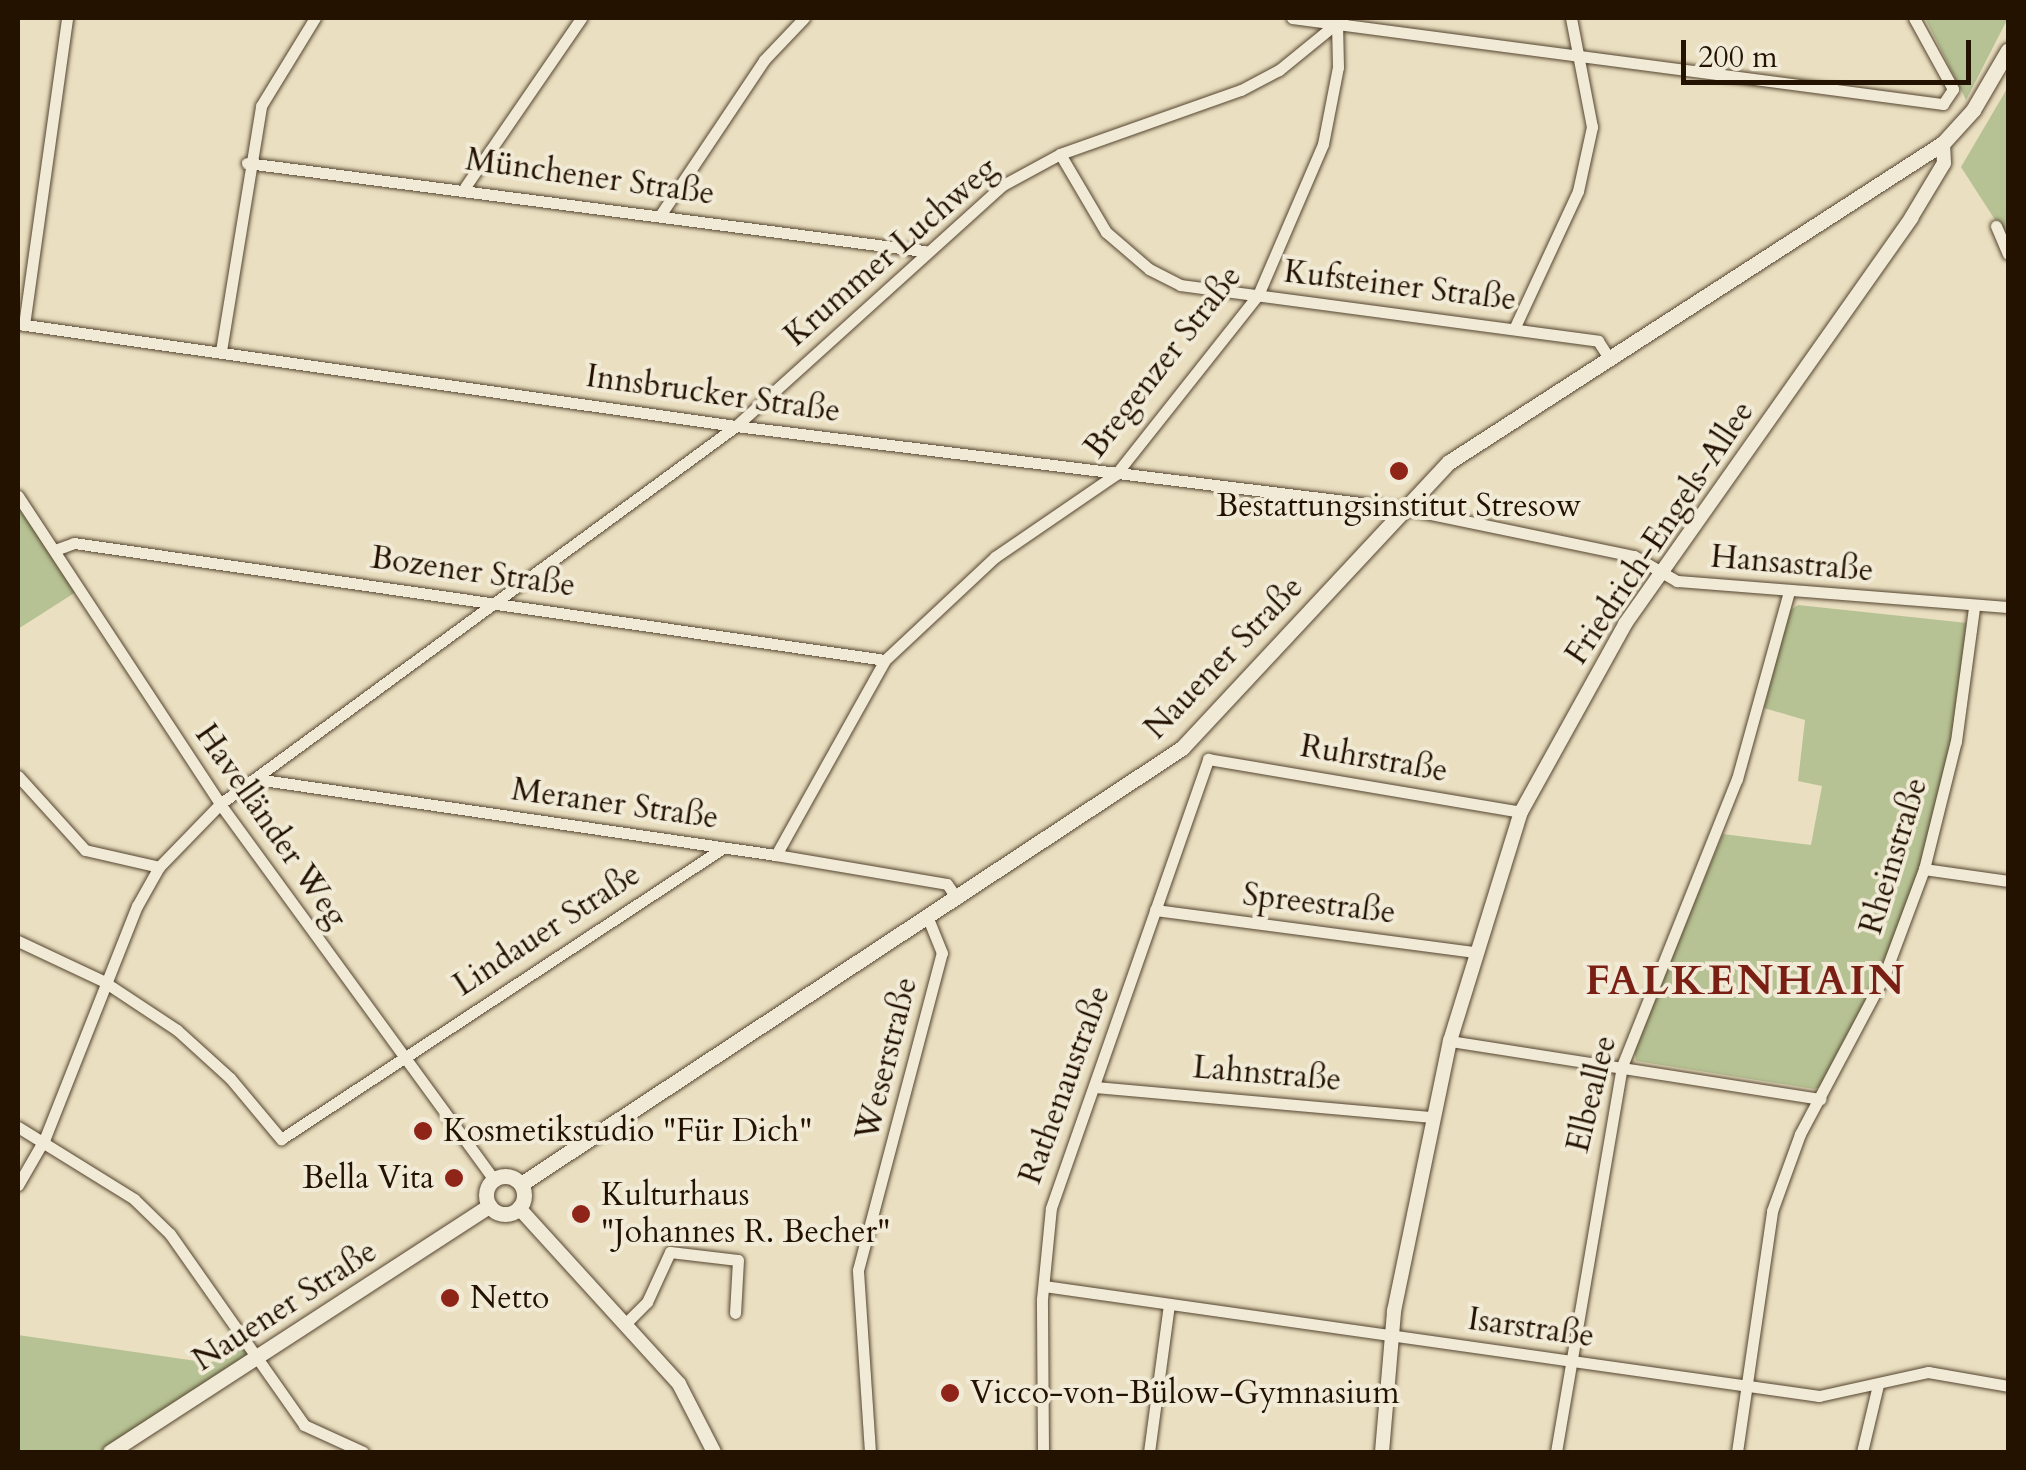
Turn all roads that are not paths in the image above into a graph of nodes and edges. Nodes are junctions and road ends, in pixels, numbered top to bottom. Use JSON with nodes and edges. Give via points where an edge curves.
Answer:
{"nodes":[{"id":1,"x":67,"y":18,"type":"edge"},
{"id":2,"x":315,"y":18,"type":"edge"},
{"id":3,"x":580,"y":18,"type":"edge"},
{"id":4,"x":804,"y":18,"type":"edge"},
{"id":5,"x":1292,"y":18,"type":"edge"},
{"id":6,"x":1571,"y":18,"type":"edge"},
{"id":7,"x":1914,"y":18,"type":"edge"},
{"id":8,"x":1340,"y":20,"type":"edge"},
{"id":9,"x":2008,"y":50,"type":"edge"},
{"id":10,"x":1580,"y":53,"type":"junction"},
{"id":11,"x":1942,"y":143,"type":"junction"},
{"id":12,"x":1060,"y":154,"type":"junction"},
{"id":13,"x":247,"y":163,"type":"junction"},
{"id":14,"x":465,"y":187,"type":"junction"},
{"id":15,"x":661,"y":214,"type":"junction"},
{"id":16,"x":1996,"y":226,"type":"dead end"},
{"id":17,"x":924,"y":250,"type":"junction"},
{"id":18,"x":2008,"y":254,"type":"edge"},
{"id":19,"x":1258,"y":295,"type":"junction"},
{"id":20,"x":21,"y":324,"type":"edge"},
{"id":21,"x":1514,"y":329,"type":"junction"},
{"id":22,"x":221,"y":351,"type":"junction"},
{"id":23,"x":1606,"y":355,"type":"junction"},
{"id":24,"x":736,"y":426,"type":"junction"},
{"id":25,"x":1116,"y":474,"type":"junction"},
{"id":26,"x":18,"y":496,"type":"edge"},
{"id":27,"x":1402,"y":508,"type":"junction"},
{"id":28,"x":54,"y":550,"type":"junction"},
{"id":29,"x":1662,"y":570,"type":"junction"},
{"id":30,"x":1789,"y":591,"type":"junction"},
{"id":31,"x":493,"y":603,"type":"junction"},
{"id":32,"x":1974,"y":607,"type":"junction"},
{"id":33,"x":2008,"y":607,"type":"edge"},
{"id":34,"x":884,"y":660,"type":"junction"},
{"id":35,"x":1218,"y":760,"type":"joint"},
{"id":36,"x":18,"y":776,"type":"edge"},
{"id":37,"x":256,"y":778,"type":"junction"},
{"id":38,"x":220,"y":804,"type":"junction"},
{"id":39,"x":1521,"y":812,"type":"junction"},
{"id":40,"x":724,"y":848,"type":"junction"},
{"id":41,"x":776,"y":854,"type":"junction"},
{"id":42,"x":158,"y":866,"type":"junction"},
{"id":43,"x":1924,"y":870,"type":"junction"},
{"id":44,"x":2008,"y":881,"type":"edge"},
{"id":45,"x":957,"y":899,"type":"junction"},
{"id":46,"x":1156,"y":910,"type":"junction"},
{"id":47,"x":928,"y":918,"type":"junction"},
{"id":48,"x":18,"y":940,"type":"edge"},
{"id":49,"x":1476,"y":952,"type":"junction"},
{"id":50,"x":103,"y":981,"type":"junction"},
{"id":51,"x":1450,"y":1041,"type":"junction"},
{"id":52,"x":400,"y":1058,"type":"junction"},
{"id":53,"x":1622,"y":1066,"type":"junction"},
{"id":54,"x":1095,"y":1087,"type":"junction"},
{"id":55,"x":1820,"y":1099,"type":"junction"},
{"id":56,"x":1434,"y":1117,"type":"junction"},
{"id":57,"x":18,"y":1127,"type":"edge"},
{"id":58,"x":44,"y":1138,"type":"junction"},
{"id":59,"x":493,"y":1179,"type":"junction"},
{"id":60,"x":521,"y":1184,"type":"junction"},
{"id":61,"x":18,"y":1185,"type":"edge"},
{"id":62,"x":490,"y":1206,"type":"junction"},
{"id":63,"x":519,"y":1208,"type":"junction"},
{"id":64,"x":1044,"y":1286,"type":"junction"},
{"id":65,"x":1169,"y":1304,"type":"junction"},
{"id":66,"x":736,"y":1313,"type":"dead end"},
{"id":67,"x":628,"y":1321,"type":"junction"},
{"id":68,"x":1391,"y":1336,"type":"junction"},
{"id":69,"x":254,"y":1360,"type":"junction"},
{"id":70,"x":1569,"y":1360,"type":"junction"},
{"id":71,"x":1878,"y":1385,"type":"junction"},
{"id":72,"x":2008,"y":1386,"type":"edge"},
{"id":73,"x":1746,"y":1387,"type":"junction"},
{"id":74,"x":110,"y":1452,"type":"edge"},
{"id":75,"x":363,"y":1452,"type":"edge"},
{"id":76,"x":714,"y":1452,"type":"edge"},
{"id":77,"x":870,"y":1452,"type":"edge"},
{"id":78,"x":1044,"y":1452,"type":"edge"},
{"id":79,"x":1149,"y":1452,"type":"edge"},
{"id":80,"x":1382,"y":1452,"type":"edge"},
{"id":81,"x":1556,"y":1452,"type":"edge"},
{"id":82,"x":1736,"y":1452,"type":"edge"},
{"id":83,"x":1862,"y":1452,"type":"edge"}],
"edges":[{"from":1,"to":20,"type":"street"},
{"from":2,"to":13,"type":"street","via":[[261,106]]},
{"from":3,"to":14,"type":"street"},
{"from":4,"to":15,"type":"street","via":[[764,60]]},
{"from":5,"to":8,"type":"street"},
{"from":6,"to":10,"type":"street"},
{"from":7,"to":10,"type":"street","via":[[1953,89],[1943,104]]},
{"from":8,"to":10,"type":"street"},
{"from":8,"to":12,"type":"street","name":"Krummer Luchweg","via":[[1279,70],[1241,90]]},
{"from":8,"to":19,"type":"street","name":"Bregenzer Straße","via":[[1323,144]]},
{"from":9,"to":11,"type":"main road","name":"Nauener Straße","via":[[1973,110]]},
{"from":10,"to":21,"type":"street","via":[[1592,127],[1578,190]]},
{"from":11,"to":23,"type":"main road","name":"Nauener Straße"},
{"from":11,"to":29,"type":"street","name":"Friedrich-Engels-Allee","via":[[1944,163],[1911,218]]},
{"from":12,"to":17,"type":"street","name":"Krummer Luchweg","via":[[1002,185]]},
{"from":12,"to":19,"type":"street","name":"Kufsteiner Straße","via":[[1106,232],[1149,269],[1180,285]]},
{"from":13,"to":14,"type":"street","name":"Münchener Straße"},
{"from":13,"to":22,"type":"street"},
{"from":14,"to":15,"type":"street","name":"Münchener Straße"},
{"from":15,"to":17,"type":"street","name":"Münchener Straße"},
{"from":16,"to":18,"type":"street"},
{"from":17,"to":24,"type":"street","name":"Krummer Luchweg"},
{"from":19,"to":21,"type":"street","name":"Kufsteiner Straße"},
{"from":19,"to":25,"type":"street","name":"Bregenzer Straße"},
{"from":20,"to":22,"type":"street","name":"Innsbrucker Straße"},
{"from":21,"to":23,"type":"street","name":"Kufsteiner Straße","via":[[1598,341]]},
{"from":22,"to":24,"type":"street","name":"Innsbrucker Straße"},
{"from":23,"to":27,"type":"main road","name":"Nauener Straße","via":[[1468,446]]},
{"from":24,"to":25,"type":"street","name":"Innsbrucker Straße"},
{"from":24,"to":31,"type":"street","name":"Krummer Luchweg"},
{"from":25,"to":27,"type":"street","name":"Innsbrucker Straße"},
{"from":25,"to":34,"type":"street","name":"Bregenzer Straße","via":[[994,557]]},
{"from":26,"to":28,"type":"street","name":"Havelländer Weg"},
{"from":27,"to":29,"type":"street","name":"Hansastraße","via":[[1634,556]]},
{"from":27,"to":45,"type":"main road","name":"Nauener Straße","via":[[1182,748]]},
{"from":28,"to":31,"type":"street","name":"Bozener Straße","via":[[74,543]]},
{"from":28,"to":38,"type":"street","name":"Havelländer Weg"},
{"from":29,"to":30,"type":"street","name":"Hansastraße","via":[[1677,581]]},
{"from":29,"to":39,"type":"street","name":"Friedrich-Engels-Allee"},
{"from":30,"to":32,"type":"street","name":"Hansastraße"},
{"from":30,"to":53,"type":"street","name":"Elbeallee","via":[[1737,780]]},
{"from":31,"to":34,"type":"street","name":"Bozener Straße"},
{"from":31,"to":37,"type":"street","name":"Krummer Luchweg"},
{"from":32,"to":33,"type":"street","name":"Hansastraße"},
{"from":32,"to":43,"type":"street","name":"Rheinstraße","via":[[1956,742]]},
{"from":34,"to":41,"type":"street","name":"Bregenzer Straße"},
{"from":35,"to":39,"type":"street","name":"Ruhrstraße"},
{"from":35,"to":46,"type":"street","name":"Rathenaustraße","via":[[1208,759]]},
{"from":36,"to":42,"type":"street","via":[[85,850]]},
{"from":37,"to":38,"type":"street","name":"Krummer Luchweg"},
{"from":37,"to":40,"type":"street","name":"Meraner Straße"},
{"from":38,"to":42,"type":"street","name":"Krummer Luchweg"},
{"from":38,"to":52,"type":"street","name":"Havelländer Weg"},
{"from":39,"to":49,"type":"street","name":"Friedrich-Engels-Allee"},
{"from":40,"to":41,"type":"street","name":"Meraner Straße"},
{"from":40,"to":52,"type":"street","name":"Lindauer Straße"},
{"from":41,"to":45,"type":"street","name":"Meraner Straße","via":[[947,884]]},
{"from":42,"to":50,"type":"street","name":"Krummer Luchweg"},
{"from":43,"to":44,"type":"street"},
{"from":43,"to":55,"type":"street","name":"Rheinstraße","via":[[1884,976]]},
{"from":45,"to":47,"type":"main road","name":"Nauener Straße"},
{"from":46,"to":49,"type":"street","name":"Spreestraße"},
{"from":46,"to":54,"type":"street","name":"Rathenaustraße"},
{"from":47,"to":60,"type":"main road","name":"Nauener Straße"},
{"from":47,"to":77,"type":"street","name":"Weserstraße","via":[[942,952],[858,1270]]},
{"from":48,"to":50,"type":"street"},
{"from":49,"to":51,"type":"street","name":"Friedrich-Engels-Allee"},
{"from":50,"to":52,"type":"street","name":"Lindauer Straße","via":[[178,1030],[281,1139]]},
{"from":50,"to":58,"type":"street","name":"Krummer Luchweg"},
{"from":51,"to":53,"type":"street"},
{"from":51,"to":56,"type":"street","name":"Friedrich-Engels-Allee"},
{"from":52,"to":59,"type":"street","name":"Havelländer Weg"},
{"from":53,"to":55,"type":"street"},
{"from":53,"to":70,"type":"street","name":"Elbeallee"},
{"from":54,"to":56,"type":"street","name":"Lahnstraße"},
{"from":54,"to":64,"type":"street","name":"Rathenaustraße","via":[[1050,1208]]},
{"from":55,"to":73,"type":"street","name":"Rheinstraße","via":[[1772,1211]]},
{"from":56,"to":68,"type":"street","name":"Friedrich-Engels-Allee"},
{"from":57,"to":58,"type":"street"},
{"from":58,"to":61,"type":"street","name":"Krummer Luchweg"},
{"from":58,"to":69,"type":"street","via":[[134,1199],[170,1234]]},
{"from":59,"to":60,"type":"main road","via":[[511,1176]]},
{"from":59,"to":62,"type":"main road","via":[[486,1189]]},
{"from":60,"to":63,"type":"main road"},
{"from":62,"to":63,"type":"main road","via":[[500,1214]]},
{"from":62,"to":69,"type":"main road","name":"Nauener Straße"},
{"from":63,"to":67,"type":"street"},
{"from":64,"to":65,"type":"street","name":"Isarstraße"},
{"from":64,"to":78,"type":"street","name":"Rathenaustraße"},
{"from":65,"to":68,"type":"street","name":"Isarstraße"},
{"from":65,"to":79,"type":"street"},
{"from":66,"to":67,"type":"street","via":[[738,1260],[670,1252],[647,1302]]},
{"from":67,"to":76,"type":"street","via":[[679,1384]]},
{"from":68,"to":70,"type":"street","name":"Isarstraße"},
{"from":68,"to":80,"type":"street","name":"Friedrich-Engels-Allee"},
{"from":69,"to":74,"type":"main road","name":"Nauener Straße"},
{"from":69,"to":75,"type":"street","via":[[304,1425]]},
{"from":70,"to":73,"type":"street","name":"Isarstraße"},
{"from":70,"to":81,"type":"street","name":"Elbeallee"},
{"from":71,"to":72,"type":"street","name":"Isarstraße","via":[[1928,1372]]},
{"from":71,"to":73,"type":"street","name":"Isarstraße","via":[[1820,1396]]},
{"from":71,"to":83,"type":"street"},
{"from":73,"to":82,"type":"street","name":"Rheinstraße"}]}
